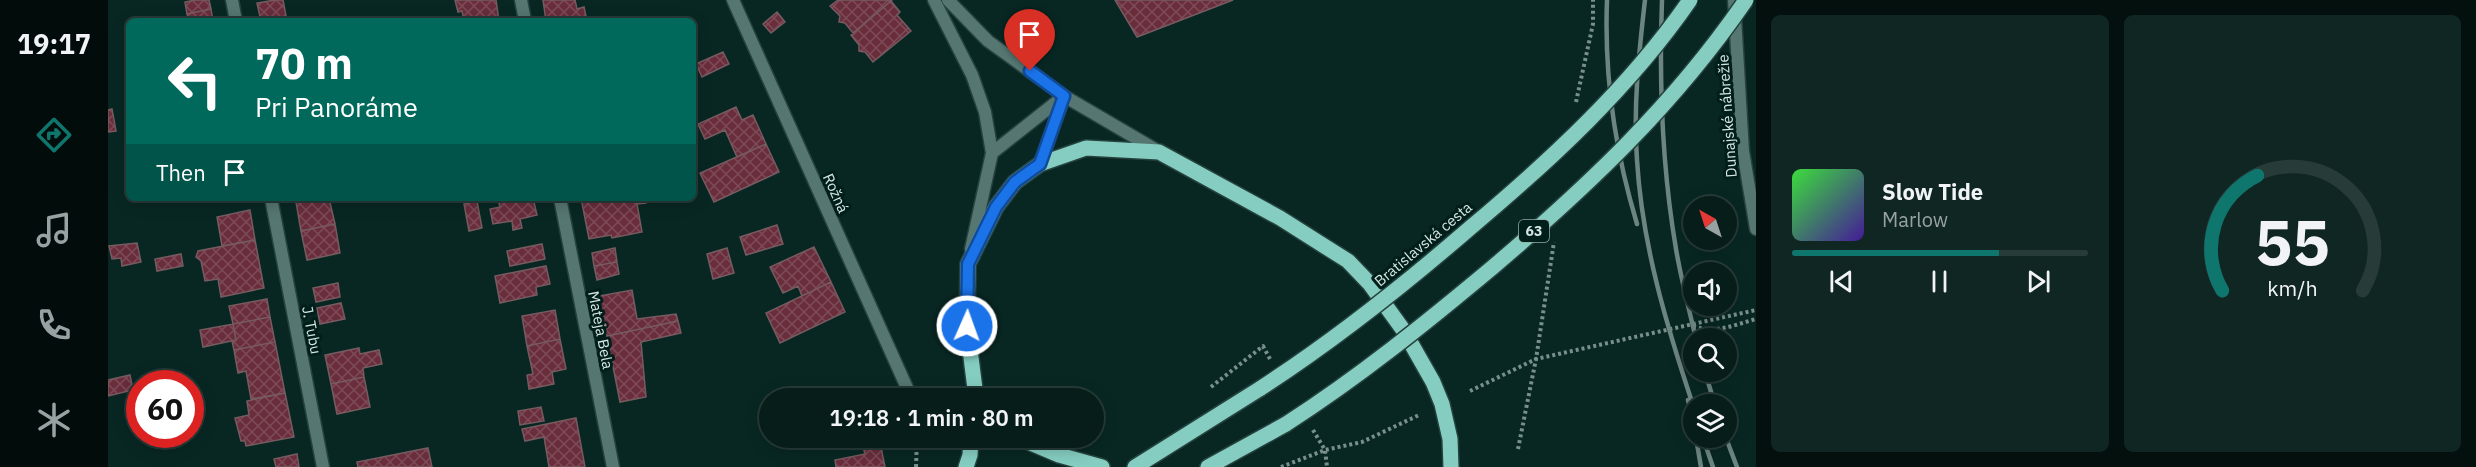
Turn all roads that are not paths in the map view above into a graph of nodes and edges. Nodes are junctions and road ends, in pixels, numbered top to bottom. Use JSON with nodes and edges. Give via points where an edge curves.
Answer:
{"nodes":[{"id":1,"x":232,"y":0,"type":"edge"},
{"id":2,"x":521,"y":0,"type":"edge"},
{"id":3,"x":732,"y":0,"type":"edge"},
{"id":4,"x":934,"y":0,"type":"edge"},
{"id":5,"x":948,"y":0,"type":"edge"},
{"id":6,"x":1690,"y":0,"type":"edge"},
{"id":7,"x":1734,"y":0,"type":"edge"},
{"id":8,"x":1746,"y":0,"type":"edge"},
{"id":9,"x":235,"y":18,"type":"edge"},
{"id":10,"x":524,"y":18,"type":"edge"},
{"id":11,"x":1064,"y":96,"type":"junction"},
{"id":12,"x":1159,"y":152,"type":"junction"},
{"id":13,"x":992,"y":153,"type":"junction"},
{"id":14,"x":1040,"y":164,"type":"junction"},
{"id":15,"x":272,"y":201,"type":"edge"},
{"id":16,"x":561,"y":201,"type":"edge"},
{"id":17,"x":1756,"y":229,"type":"edge"},
{"id":18,"x":968,"y":264,"type":"junction"},
{"id":19,"x":907,"y":388,"type":"edge"},
{"id":20,"x":977,"y":388,"type":"edge"},
{"id":21,"x":970,"y":448,"type":"edge"},
{"id":22,"x":1042,"y":448,"type":"edge"},
{"id":23,"x":323,"y":467,"type":"edge"},
{"id":24,"x":614,"y":467,"type":"edge"},
{"id":25,"x":966,"y":467,"type":"edge"},
{"id":26,"x":1102,"y":467,"type":"edge"},
{"id":27,"x":1136,"y":467,"type":"edge"},
{"id":28,"x":1208,"y":467,"type":"edge"},
{"id":29,"x":1451,"y":467,"type":"edge"}],
"edges":[{"from":1,"to":9,"type":"street"},
{"from":2,"to":10,"type":"street"},
{"from":3,"to":19,"type":"street","name":"Rožná"},
{"from":4,"to":13,"type":"street","via":[[972,75],[985,112]]},
{"from":5,"to":11,"type":"street","via":[[988,41]]},
{"from":6,"to":27,"type":"main road","name":"Bratislavská cesta","bridge":true,"via":[[1616,91],[1517,189],[1357,322]]},
{"from":7,"to":17,"type":"street","name":"Dunajské nábrežie","via":[[1743,151]]},
{"from":8,"to":28,"type":"main road","number":"63","bridge":true,"via":[[1713,48],[1648,123],[1558,211],[1387,354],[1286,424]]},
{"from":11,"to":12,"type":"street"},
{"from":11,"to":13,"type":"street"},
{"from":11,"to":14,"type":"street"},
{"from":12,"to":14,"type":"main road","via":[[1086,148]]},
{"from":12,"to":29,"type":"main road","via":[[1280,218],[1348,261],[1370,284],[1404,331],[1433,382],[1450,439]]},
{"from":13,"to":18,"type":"street"},
{"from":14,"to":18,"type":"main road","via":[[1015,182],[996,207]]},
{"from":15,"to":23,"type":"street","name":"J. Tubu"},
{"from":16,"to":24,"type":"street","name":"Mateja Bela"},
{"from":18,"to":20,"type":"main road","via":[[967,326]]},
{"from":21,"to":25,"type":"main road"},
{"from":22,"to":26,"type":"main road"}]}
